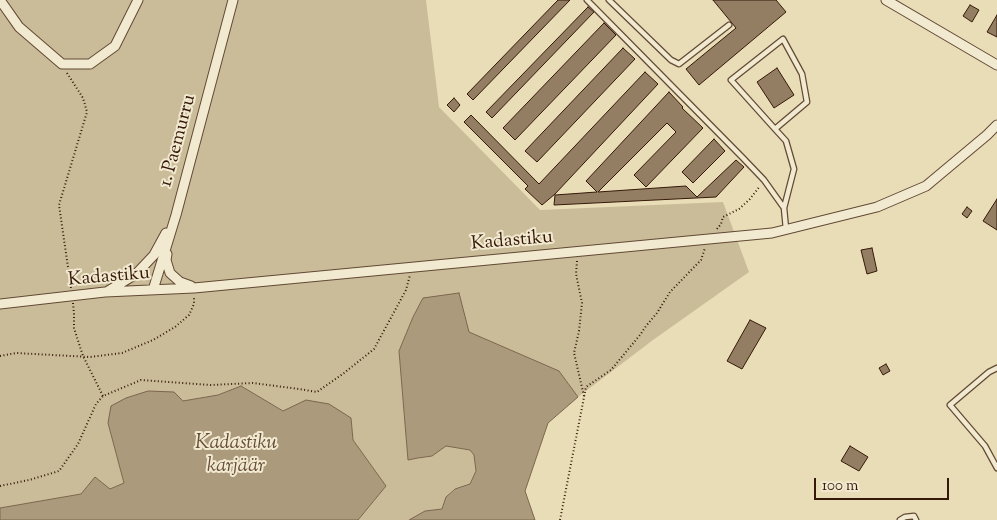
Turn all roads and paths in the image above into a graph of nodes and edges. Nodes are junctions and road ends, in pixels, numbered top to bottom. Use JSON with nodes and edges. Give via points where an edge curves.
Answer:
{"nodes":[{"id":1,"x":0,"y":0,"type":"edge"},
{"id":2,"x":138,"y":0,"type":"edge"},
{"id":3,"x":233,"y":0,"type":"edge"},
{"id":4,"x":587,"y":0,"type":"edge"},
{"id":5,"x":609,"y":0,"type":"edge"},
{"id":6,"x":886,"y":0,"type":"edge"},
{"id":7,"x":729,"y":25,"type":"dead end"},
{"id":8,"x":62,"y":64,"type":"junction"},
{"id":9,"x":997,"y":65,"type":"edge"},
{"id":10,"x":997,"y":125,"type":"edge"},
{"id":11,"x":775,"y":129,"type":"junction"},
{"id":12,"x":764,"y":180,"type":"junction"},
{"id":13,"x":784,"y":208,"type":"junction"},
{"id":14,"x":176,"y":215,"type":"junction"},
{"id":15,"x":786,"y":230,"type":"junction"},
{"id":16,"x":708,"y":239,"type":"junction"},
{"id":17,"x":577,"y":252,"type":"junction"},
{"id":18,"x":413,"y":267,"type":"junction"},
{"id":19,"x":194,"y":288,"type":"junction"},
{"id":20,"x":152,"y":290,"type":"junction"},
{"id":21,"x":104,"y":292,"type":"junction"},
{"id":22,"x":72,"y":296,"type":"junction"},
{"id":23,"x":0,"y":304,"type":"edge"},
{"id":24,"x":0,"y":356,"type":"edge"},
{"id":25,"x":83,"y":356,"type":"junction"},
{"id":26,"x":997,"y":368,"type":"edge"},
{"id":27,"x":103,"y":396,"type":"junction"},
{"id":28,"x":584,"y":398,"type":"junction"},
{"id":29,"x":997,"y":468,"type":"edge"},
{"id":30,"x":0,"y":486,"type":"edge"},
{"id":31,"x":560,"y":520,"type":"edge"},
{"id":32,"x":900,"y":520,"type":"edge"},
{"id":33,"x":916,"y":520,"type":"edge"}],
"edges":[{"from":1,"to":8,"type":"street","via":[[19,27]]},
{"from":2,"to":8,"type":"street","via":[[115,46],[90,64]]},
{"from":3,"to":14,"type":"street","name":"1. Paemurru"},
{"from":4,"to":12,"type":"lane"},
{"from":5,"to":7,"type":"lane","via":[[678,64]]},
{"from":6,"to":9,"type":"street"},
{"from":8,"to":22,"type":"path","via":[[83,98],[87,112],[60,205]]},
{"from":10,"to":15,"type":"street","name":"Kadastiku","via":[[926,186],[877,207]]},
{"from":11,"to":11,"type":"lane","via":[[807,102],[802,74],[783,39],[731,80]]},
{"from":11,"to":13,"type":"lane","via":[[786,141],[794,169]]},
{"from":12,"to":13,"type":"lane"},
{"from":12,"to":16,"type":"path","via":[[739,209],[723,217]]},
{"from":13,"to":15,"type":"lane"},
{"from":14,"to":19,"type":"street","via":[[167,267],[180,282]]},
{"from":14,"to":20,"type":"street","name":"1. Paemurru"},
{"from":14,"to":21,"type":"street","via":[[154,255],[136,274]]},
{"from":15,"to":16,"type":"street","name":"Kadastiku"},
{"from":16,"to":17,"type":"street","name":"Kadastiku"},
{"from":16,"to":28,"type":"path","via":[[701,260],[670,292],[611,370],[586,387]]},
{"from":17,"to":18,"type":"street","name":"Kadastiku"},
{"from":17,"to":28,"type":"path","via":[[576,274],[582,303],[574,353]]},
{"from":18,"to":19,"type":"street","name":"Kadastiku"},
{"from":18,"to":27,"type":"path","via":[[406,290],[374,349],[317,392],[253,382],[211,385],[142,380]]},
{"from":19,"to":20,"type":"street","name":"Kadastiku"},
{"from":19,"to":25,"type":"path","via":[[194,304],[189,315],[176,327],[122,353]]},
{"from":20,"to":21,"type":"street","name":"Kadastiku"},
{"from":21,"to":22,"type":"street","name":"Kadastiku"},
{"from":22,"to":23,"type":"street","name":"Kadastiku"},
{"from":22,"to":25,"type":"path","via":[[74,328]]},
{"from":24,"to":25,"type":"path","via":[[16,353]]},
{"from":25,"to":27,"type":"path"},
{"from":26,"to":29,"type":"lane","via":[[950,405],[985,446]]},
{"from":27,"to":30,"type":"path","via":[[96,404],[78,444],[59,471]]},
{"from":28,"to":31,"type":"path"},
{"from":32,"to":33,"type":"lane","via":[[914,516]]}]}
